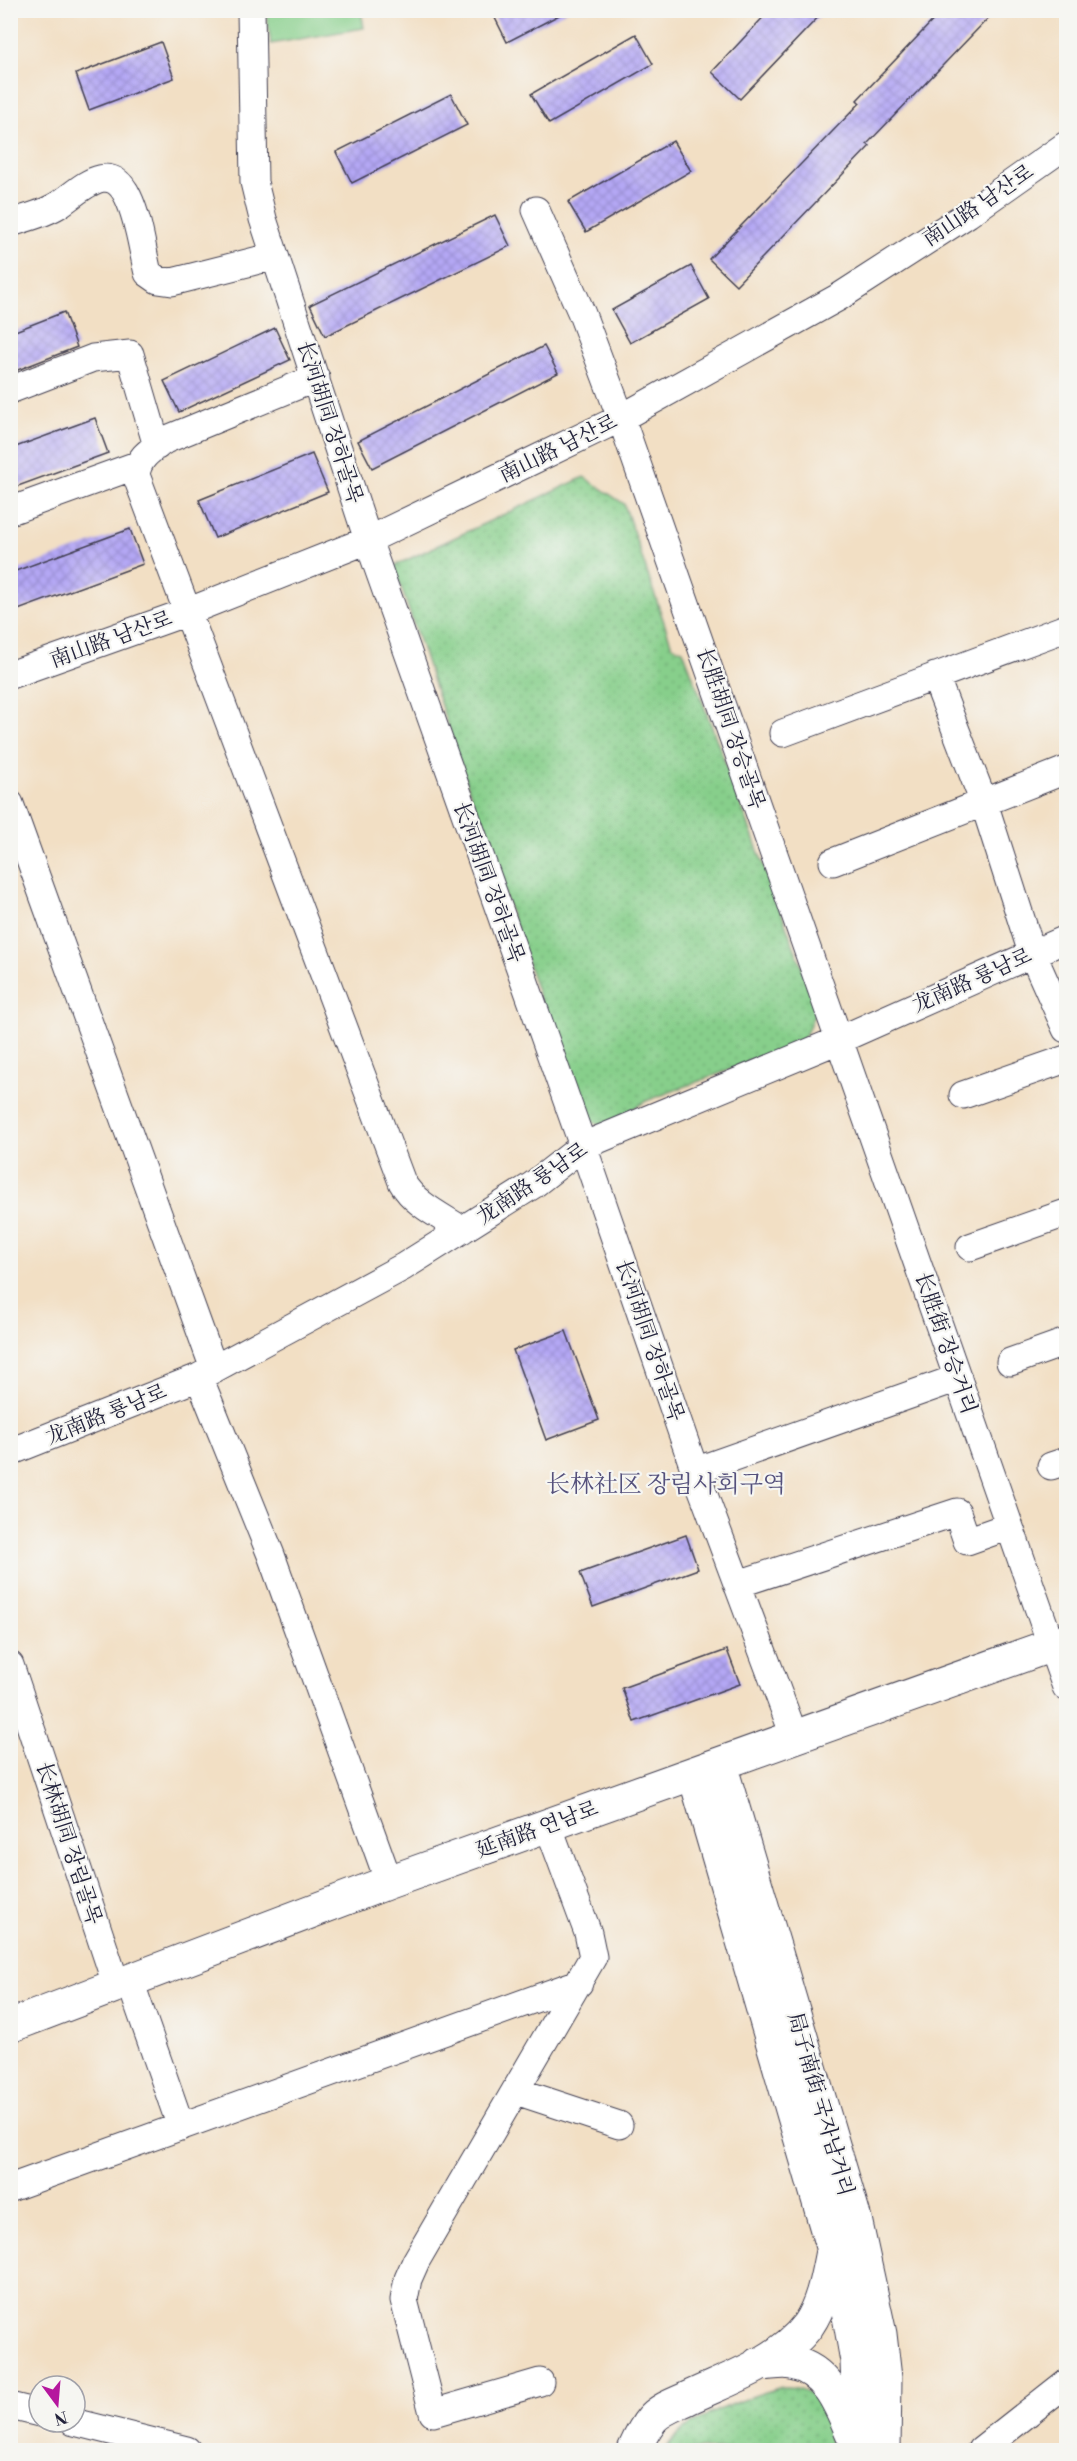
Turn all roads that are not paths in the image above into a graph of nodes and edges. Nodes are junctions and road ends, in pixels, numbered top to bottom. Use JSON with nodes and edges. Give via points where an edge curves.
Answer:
{"nodes":[{"id":1,"x":251,"y":10,"type":"edge"},
{"id":2,"x":1066,"y":145,"type":"edge"},
{"id":3,"x":536,"y":210,"type":"dead end"},
{"id":4,"x":10,"y":223,"type":"edge"},
{"id":5,"x":275,"y":256,"type":"junction"},
{"id":6,"x":316,"y":378,"type":"junction"},
{"id":7,"x":10,"y":390,"type":"edge"},
{"id":8,"x":621,"y":418,"type":"junction"},
{"id":9,"x":157,"y":446,"type":"junction"},
{"id":10,"x":137,"y":465,"type":"junction"},
{"id":11,"x":10,"y":511,"type":"edge"},
{"id":12,"x":368,"y":540,"type":"junction"},
{"id":13,"x":187,"y":612,"type":"junction"},
{"id":14,"x":1066,"y":628,"type":"edge"},
{"id":15,"x":10,"y":675,"type":"edge"},
{"id":16,"x":935,"y":676,"type":"junction"},
{"id":17,"x":783,"y":733,"type":"dead end"},
{"id":18,"x":1066,"y":770,"type":"edge"},
{"id":19,"x":984,"y":803,"type":"junction"},
{"id":20,"x":10,"y":804,"type":"edge"},
{"id":21,"x":833,"y":862,"type":"dead end"},
{"id":22,"x":1066,"y":939,"type":"edge"},
{"id":23,"x":1032,"y":953,"type":"junction"},
{"id":24,"x":1066,"y":1029,"type":"edge"},
{"id":25,"x":841,"y":1039,"type":"junction"},
{"id":26,"x":1066,"y":1059,"type":"edge"},
{"id":27,"x":963,"y":1095,"type":"dead end"},
{"id":28,"x":583,"y":1146,"type":"junction"},
{"id":29,"x":1066,"y":1213,"type":"edge"},
{"id":30,"x":462,"y":1230,"type":"junction"},
{"id":31,"x":970,"y":1247,"type":"dead end"},
{"id":32,"x":1066,"y":1342,"type":"edge"},
{"id":33,"x":1010,"y":1362,"type":"dead end"},
{"id":34,"x":207,"y":1373,"type":"junction"},
{"id":35,"x":958,"y":1378,"type":"junction"},
{"id":36,"x":10,"y":1452,"type":"edge"},
{"id":37,"x":695,"y":1471,"type":"junction"},
{"id":38,"x":1009,"y":1526,"type":"junction"},
{"id":39,"x":738,"y":1584,"type":"junction"},
{"id":40,"x":1059,"y":1643,"type":"edge"},
{"id":41,"x":10,"y":1665,"type":"edge"},
{"id":42,"x":1066,"y":1687,"type":"edge"},
{"id":43,"x":795,"y":1738,"type":"junction"},
{"id":44,"x":707,"y":1768,"type":"junction"},
{"id":45,"x":548,"y":1825,"type":"junction"},
{"id":46,"x":389,"y":1882,"type":"junction"},
{"id":47,"x":579,"y":1983,"type":"junction"},
{"id":48,"x":123,"y":1984,"type":"junction"},
{"id":49,"x":10,"y":2026,"type":"edge"},
{"id":50,"x":516,"y":2091,"type":"junction"},
{"id":51,"x":619,"y":2125,"type":"dead end"},
{"id":52,"x":181,"y":2127,"type":"junction"},
{"id":53,"x":10,"y":2188,"type":"edge"},
{"id":54,"x":832,"y":2249,"type":"junction"},
{"id":55,"x":758,"y":2364,"type":"junction"},
{"id":56,"x":540,"y":2382,"type":"dead end"},
{"id":57,"x":1066,"y":2383,"type":"edge"},
{"id":58,"x":10,"y":2406,"type":"edge"},
{"id":59,"x":27,"y":2410,"type":"edge"},
{"id":60,"x":87,"y":2425,"type":"edge"},
{"id":61,"x":187,"y":2451,"type":"edge"},
{"id":62,"x":634,"y":2451,"type":"edge"},
{"id":63,"x":860,"y":2451,"type":"edge"},
{"id":64,"x":884,"y":2451,"type":"edge"},
{"id":65,"x":981,"y":2451,"type":"edge"}],
"edges":[{"from":1,"to":5,"type":"street","name":"长河胡同 장하골목","via":[[254,182]]},
{"from":2,"to":8,"type":"street","name":"南山路 남산로","via":[[839,297]]},
{"from":3,"to":8,"type":"street","name":"长胜胡同 장승골목","via":[[582,314]]},
{"from":4,"to":5,"type":"street","via":[[57,206],[85,184],[102,178],[123,188],[148,273],[158,280],[172,282]]},
{"from":5,"to":6,"type":"street","name":"长河胡同 장하골목"},
{"from":6,"to":9,"type":"street"},
{"from":6,"to":12,"type":"street","name":"长河胡同 장하골목"},
{"from":7,"to":9,"type":"street","via":[[93,358],[130,354]]},
{"from":8,"to":12,"type":"street","name":"南山路 남산로"},
{"from":8,"to":25,"type":"street","name":"长胜胡同 장승골목"},
{"from":9,"to":10,"type":"street"},
{"from":10,"to":11,"type":"street"},
{"from":10,"to":13,"type":"street","via":[[136,476]]},
{"from":12,"to":13,"type":"street","name":"南山路 남산로"},
{"from":12,"to":28,"type":"street","name":"长河胡同 장하골목"},
{"from":13,"to":15,"type":"street","name":"南山路 남산로"},
{"from":13,"to":30,"type":"street","via":[[402,1182],[416,1200]]},
{"from":14,"to":16,"type":"street"},
{"from":16,"to":17,"type":"street"},
{"from":16,"to":19,"type":"street"},
{"from":18,"to":19,"type":"street"},
{"from":19,"to":21,"type":"street"},
{"from":19,"to":23,"type":"street"},
{"from":20,"to":34,"type":"street"},
{"from":22,"to":23,"type":"street","name":"龙南路 룡남로"},
{"from":23,"to":24,"type":"street"},
{"from":23,"to":25,"type":"street","name":"龙南路 룡남로"},
{"from":25,"to":28,"type":"street","name":"龙南路 룡남로"},
{"from":25,"to":35,"type":"street","name":"长胜街 장승거리"},
{"from":26,"to":27,"type":"street"},
{"from":28,"to":30,"type":"street","name":"龙南路 룡남로","via":[[533,1185]]},
{"from":28,"to":37,"type":"street","name":"长河胡同 장하골목"},
{"from":29,"to":31,"type":"street"},
{"from":30,"to":34,"type":"street","name":"龙南路 룡남로","via":[[403,1267]]},
{"from":32,"to":33,"type":"street"},
{"from":34,"to":36,"type":"street","name":"龙南路 룡남로"},
{"from":34,"to":46,"type":"street"},
{"from":35,"to":37,"type":"street"},
{"from":35,"to":38,"type":"street","name":"长胜街 장승거리"},
{"from":37,"to":39,"type":"street","name":"长河胡同 장하골목"},
{"from":38,"to":39,"type":"street","via":[[967,1541],[957,1512]]},
{"from":38,"to":40,"type":"street","name":"长胜街 장승거리"},
{"from":39,"to":43,"type":"street","name":"长河胡同 장하골목"},
{"from":40,"to":42,"type":"street","name":"长胜街 장승거리"},
{"from":40,"to":43,"type":"main road","name":"延南路 연남로"},
{"from":41,"to":48,"type":"street","name":"长林胡同 장림골목"},
{"from":43,"to":44,"type":"main road","name":"延南路 연남로"},
{"from":44,"to":45,"type":"main road","name":"延南路 연남로"},
{"from":44,"to":54,"type":"main road","name":"局子南街 국자남거리"},
{"from":44,"to":64,"type":"main road","name":"局子南街 국자남거리","via":[[855,2219],[880,2334],[885,2378]]},
{"from":45,"to":46,"type":"main road","name":"延南路 연남로"},
{"from":45,"to":47,"type":"street","via":[[592,1949],[593,1957]]},
{"from":46,"to":48,"type":"main road","name":"延南路 연남로"},
{"from":47,"to":50,"type":"street"},
{"from":47,"to":52,"type":"street"},
{"from":48,"to":49,"type":"main road","name":"延南路 연남로"},
{"from":48,"to":52,"type":"street","name":"长林胡同 장림골목"},
{"from":50,"to":51,"type":"street"},
{"from":50,"to":56,"type":"street","via":[[416,2260],[404,2300],[433,2414]]},
{"from":52,"to":53,"type":"street"},
{"from":54,"to":55,"type":"main road","via":[[819,2302],[808,2324],[793,2342]]},
{"from":54,"to":63,"type":"main road","name":"局子南街 국자남거리","via":[[844,2288],[857,2361]]},
{"from":55,"to":62,"type":"main road","via":[[653,2417]]},
{"from":55,"to":63,"type":"main road","via":[[792,2363],[821,2378],[834,2392]]},
{"from":57,"to":65,"type":"street"},
{"from":58,"to":59,"type":"street"},
{"from":60,"to":61,"type":"street"}]}
